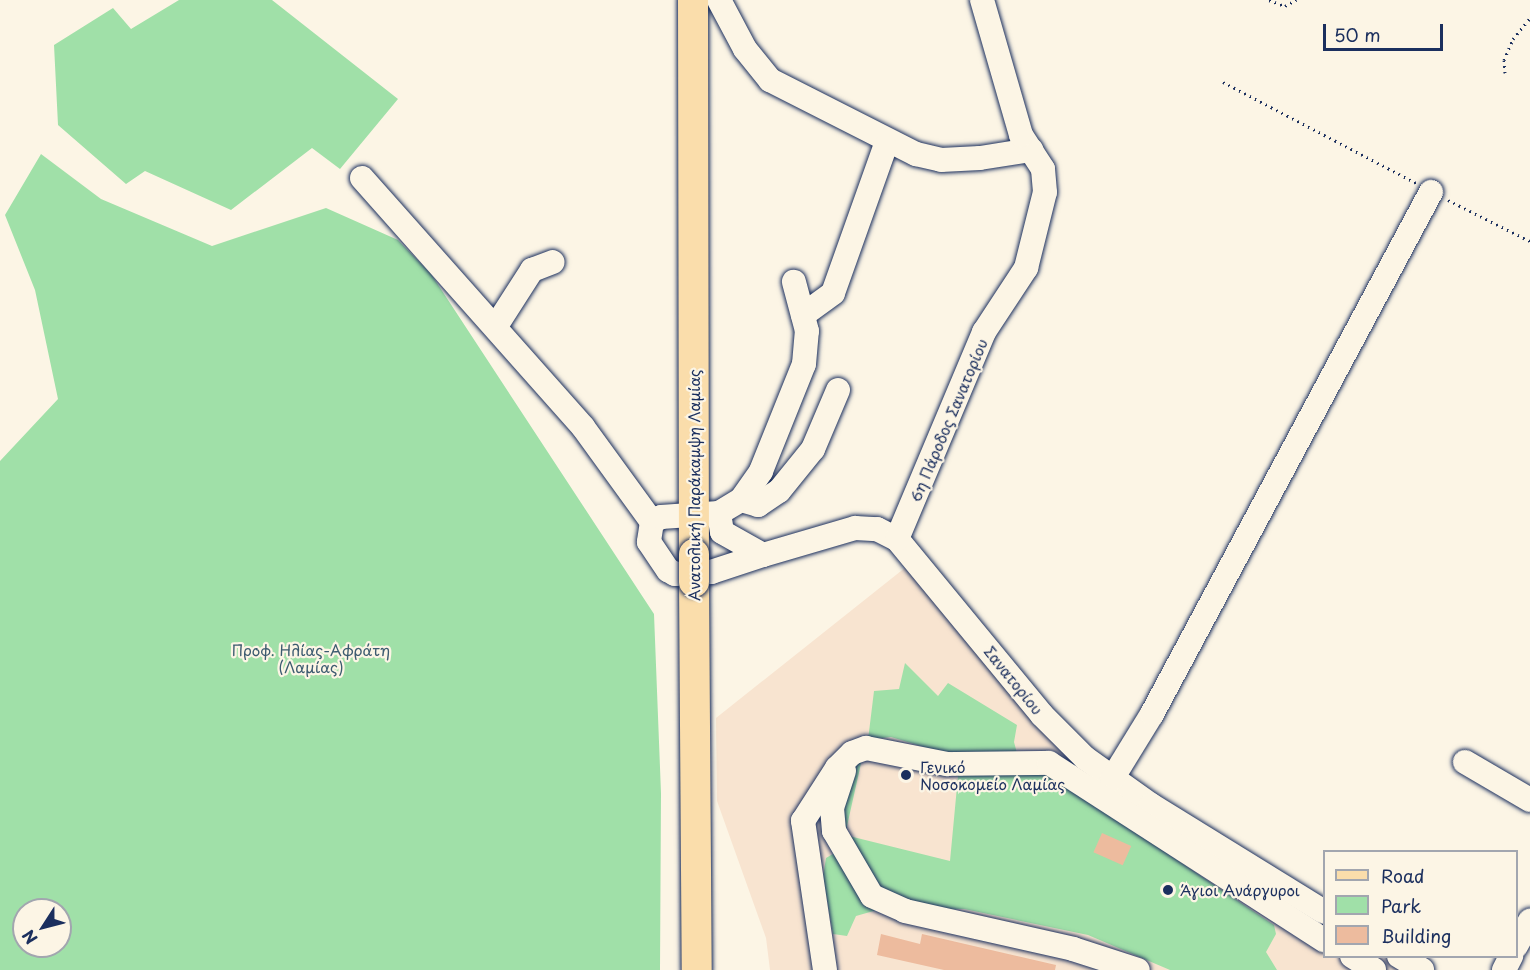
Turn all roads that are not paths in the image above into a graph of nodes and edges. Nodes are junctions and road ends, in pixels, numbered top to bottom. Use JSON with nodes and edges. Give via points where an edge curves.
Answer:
{"nodes":[{"id":1,"x":693,"y":0,"type":"edge"},
{"id":2,"x":719,"y":0,"type":"edge"},
{"id":3,"x":982,"y":0,"type":"edge"},
{"id":4,"x":885,"y":147,"type":"dead end"},
{"id":5,"x":1031,"y":150,"type":"junction"},
{"id":6,"x":362,"y":178,"type":"dead end"},
{"id":7,"x":1431,"y":192,"type":"road end"},
{"id":8,"x":553,"y":262,"type":"dead end"},
{"id":9,"x":794,"y":282,"type":"dead end"},
{"id":10,"x":803,"y":315,"type":"junction"},
{"id":11,"x":496,"y":326,"type":"junction"},
{"id":12,"x":838,"y":390,"type":"dead end"},
{"id":13,"x":741,"y":500,"type":"junction"},
{"id":14,"x":706,"y":514,"type":"junction"},
{"id":15,"x":651,"y":522,"type":"junction"},
{"id":16,"x":897,"y":539,"type":"junction"},
{"id":17,"x":763,"y":555,"type":"junction"},
{"id":18,"x":1072,"y":747,"type":"junction"},
{"id":19,"x":856,"y":751,"type":"junction"},
{"id":20,"x":1465,"y":762,"type":"dead end"},
{"id":21,"x":1059,"y":767,"type":"junction"},
{"id":22,"x":1112,"y":779,"type":"junction"},
{"id":23,"x":1530,"y":800,"type":"edge"},
{"id":24,"x":1323,"y":911,"type":"edge"},
{"id":25,"x":1530,"y":921,"type":"edge"},
{"id":26,"x":1323,"y":939,"type":"edge"},
{"id":27,"x":1518,"y":942,"type":"edge"},
{"id":28,"x":1354,"y":958,"type":"edge"},
{"id":29,"x":1401,"y":958,"type":"edge"},
{"id":30,"x":1103,"y":964,"type":"edge"},
{"id":31,"x":697,"y":970,"type":"edge"},
{"id":32,"x":825,"y":970,"type":"edge"},
{"id":33,"x":1138,"y":970,"type":"edge"},
{"id":34,"x":1374,"y":970,"type":"edge"},
{"id":35,"x":1422,"y":970,"type":"edge"}],
"edges":[{"from":1,"to":14,"type":"main road","name":"Ανατολική Παράκαμψη Λαμίας"},
{"from":2,"to":5,"type":"street","via":[[745,49],[770,80],[916,154],[941,160]]},
{"from":3,"to":5,"type":"street","name":"6η Πάροδος Σανατορίου","via":[[1021,135]]},
{"from":4,"to":10,"type":"street","via":[[833,293]]},
{"from":5,"to":16,"type":"street","name":"6η Πάροδος Σανατορίου","via":[[1043,169],[1046,185],[1029,261],[1017,288],[984,332]]},
{"from":6,"to":11,"type":"street"},
{"from":7,"to":22,"type":"street","via":[[1152,714]]},
{"from":8,"to":11,"type":"street","via":[[532,270]]},
{"from":9,"to":10,"type":"street"},
{"from":10,"to":13,"type":"street","via":[[806,347],[798,382],[761,471]]},
{"from":11,"to":15,"type":"street","via":[[583,427]]},
{"from":12,"to":13,"type":"street","via":[[813,449],[779,491],[758,505]]},
{"from":13,"to":14,"type":"street"},
{"from":14,"to":15,"type":"street","via":[[661,517]]},
{"from":14,"to":17,"type":"street","via":[[722,532]]},
{"from":14,"to":31,"type":"main road","name":"Ανατολική Παράκαμψη Λαμίας","via":[[694,568]]},
{"from":15,"to":17,"type":"street","name":"Σανατορίου","via":[[649,542],[675,574],[711,572]]},
{"from":16,"to":17,"type":"street","name":"Σανατορίου","via":[[877,529],[860,528]]},
{"from":16,"to":18,"type":"street","name":"Σανατορίου"},
{"from":18,"to":21,"type":"street"},
{"from":18,"to":22,"type":"street","name":"Σανατορίου"},
{"from":19,"to":21,"type":"street","via":[[883,748],[947,764],[1038,760]]},
{"from":19,"to":30,"type":"street","via":[[832,808],[834,831],[872,896],[905,911]]},
{"from":19,"to":32,"type":"street","via":[[831,777],[803,821]]},
{"from":20,"to":23,"type":"street"},
{"from":21,"to":26,"type":"street"},
{"from":22,"to":24,"type":"street","name":"Σανατορίου"},
{"from":25,"to":27,"type":"street"},
{"from":28,"to":34,"type":"street"},
{"from":29,"to":35,"type":"street"},
{"from":30,"to":33,"type":"street"}]}
